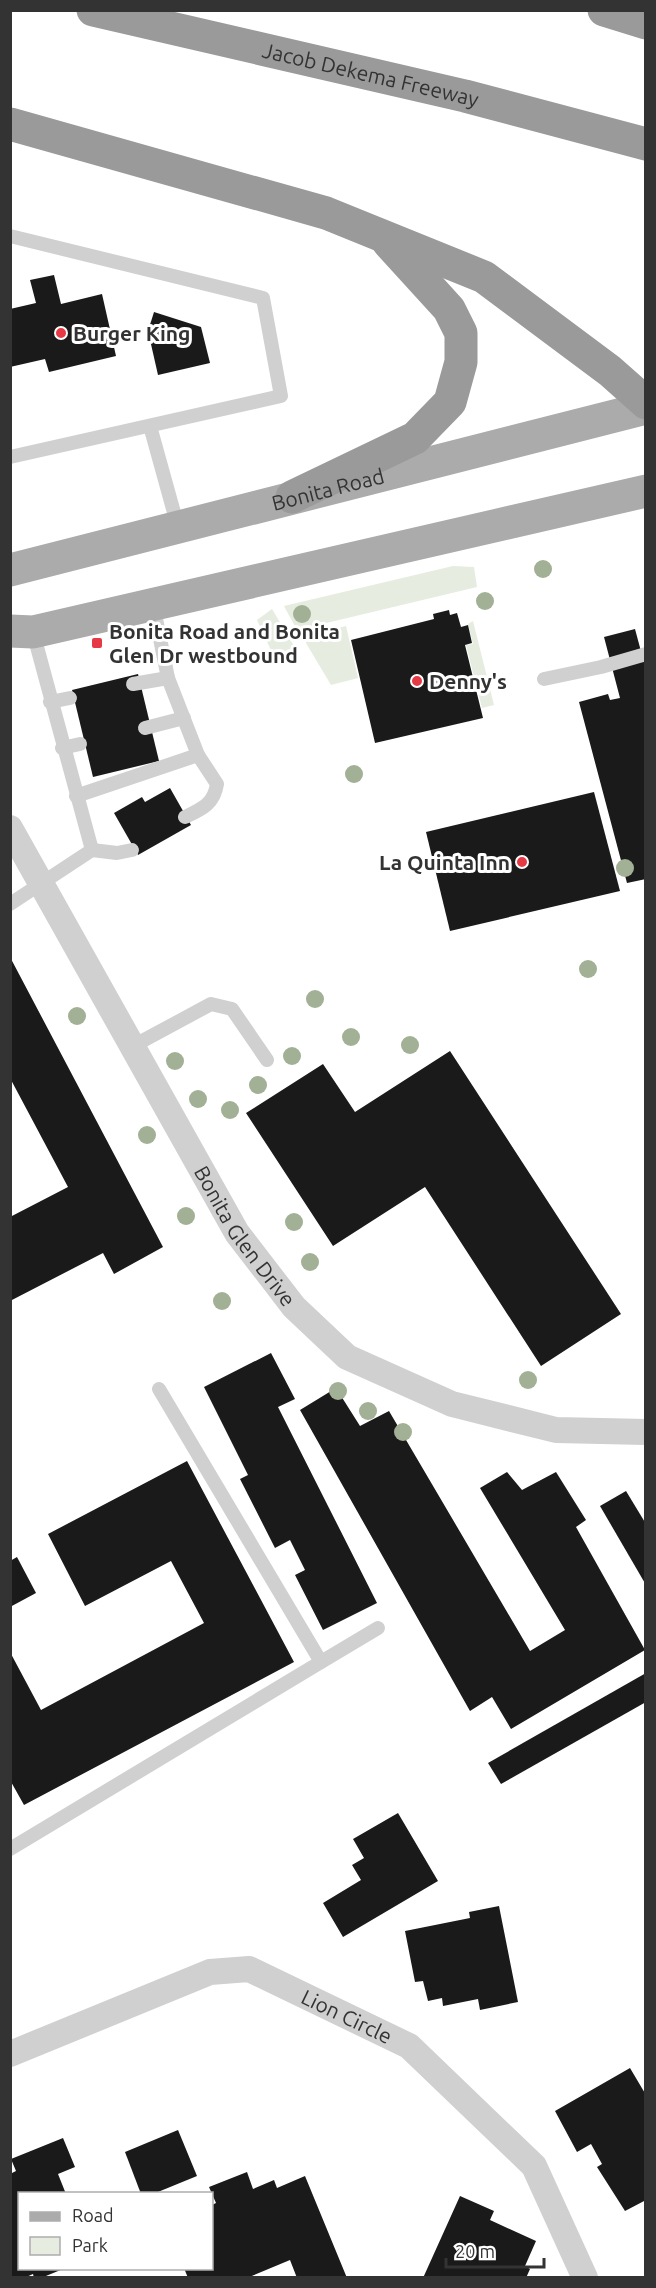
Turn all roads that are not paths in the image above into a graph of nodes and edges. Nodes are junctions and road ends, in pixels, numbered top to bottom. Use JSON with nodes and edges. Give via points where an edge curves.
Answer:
{"nodes":[{"id":1,"x":93,"y":10,"type":"edge"},
{"id":2,"x":604,"y":10,"type":"edge"},
{"id":3,"x":645,"y":23,"type":"edge"},
{"id":4,"x":10,"y":124,"type":"edge"},
{"id":5,"x":645,"y":144,"type":"edge"},
{"id":6,"x":10,"y":236,"type":"edge"},
{"id":7,"x":383,"y":236,"type":"junction"},
{"id":8,"x":645,"y":403,"type":"edge"},
{"id":9,"x":645,"y":408,"type":"edge"},
{"id":10,"x":150,"y":426,"type":"junction"},
{"id":11,"x":10,"y":458,"type":"edge"},
{"id":12,"x":645,"y":491,"type":"edge"},
{"id":13,"x":292,"y":497,"type":"junction"},
{"id":14,"x":178,"y":526,"type":"junction"},
{"id":15,"x":10,"y":570,"type":"edge"},
{"id":16,"x":153,"y":604,"type":"junction"},
{"id":17,"x":22,"y":631,"type":"edge"},
{"id":18,"x":645,"y":654,"type":"edge"},
{"id":19,"x":168,"y":678,"type":"junction"},
{"id":20,"x":544,"y":680,"type":"dead end"},
{"id":21,"x":133,"y":684,"type":"dead end"},
{"id":22,"x":70,"y":698,"type":"dead end"},
{"id":23,"x":50,"y":702,"type":"junction"},
{"id":24,"x":184,"y":718,"type":"junction"},
{"id":25,"x":145,"y":728,"type":"dead end"},
{"id":26,"x":80,"y":744,"type":"dead end"},
{"id":27,"x":62,"y":748,"type":"junction"},
{"id":28,"x":198,"y":755,"type":"junction"},
{"id":29,"x":76,"y":796,"type":"junction"},
{"id":30,"x":185,"y":817,"type":"dead end"},
{"id":31,"x":10,"y":828,"type":"edge"},
{"id":32,"x":92,"y":850,"type":"junction"},
{"id":33,"x":132,"y":850,"type":"dead end"},
{"id":34,"x":43,"y":884,"type":"junction"},
{"id":35,"x":10,"y":904,"type":"edge"},
{"id":36,"x":133,"y":1046,"type":"junction"},
{"id":37,"x":267,"y":1060,"type":"dead end"},
{"id":38,"x":159,"y":1389,"type":"dead end"},
{"id":39,"x":645,"y":1432,"type":"edge"},
{"id":40,"x":378,"y":1628,"type":"dead end"},
{"id":41,"x":321,"y":1662,"type":"junction"},
{"id":42,"x":10,"y":1849,"type":"edge"},
{"id":43,"x":10,"y":2054,"type":"edge"},
{"id":44,"x":585,"y":2277,"type":"edge"}],
"edges":[{"from":1,"to":5,"type":"highway","name":"Jacob Dekema Freeway","via":[[465,96]]},
{"from":2,"to":3,"type":"highway"},
{"from":4,"to":7,"type":"highway","via":[[326,213]]},
{"from":6,"to":10,"type":"lane","via":[[263,298],[281,396]]},
{"from":7,"to":8,"type":"highway","via":[[484,277],[610,371]]},
{"from":7,"to":13,"type":"highway","via":[[449,309],[461,333],[461,362],[453,394],[415,438]]},
{"from":9,"to":13,"type":"main road","name":"Bonita Road"},
{"from":10,"to":11,"type":"lane"},
{"from":10,"to":14,"type":"lane"},
{"from":12,"to":16,"type":"main road"},
{"from":13,"to":14,"type":"main road","name":"Bonita Road"},
{"from":14,"to":15,"type":"main road","name":"Bonita Road"},
{"from":16,"to":17,"type":"main road"},
{"from":16,"to":19,"type":"lane"},
{"from":17,"to":23,"type":"lane"},
{"from":18,"to":20,"type":"lane"},
{"from":19,"to":21,"type":"lane"},
{"from":19,"to":24,"type":"lane"},
{"from":22,"to":23,"type":"lane"},
{"from":23,"to":27,"type":"lane"},
{"from":24,"to":25,"type":"lane"},
{"from":24,"to":28,"type":"lane"},
{"from":26,"to":27,"type":"lane"},
{"from":27,"to":29,"type":"lane"},
{"from":28,"to":29,"type":"lane"},
{"from":28,"to":30,"type":"lane","via":[[217,784],[215,797],[203,809]]},
{"from":29,"to":32,"type":"lane"},
{"from":31,"to":34,"type":"street","name":"Bonita Glen Drive"},
{"from":32,"to":33,"type":"lane"},
{"from":32,"to":34,"type":"lane"},
{"from":34,"to":35,"type":"lane"},
{"from":34,"to":36,"type":"street","name":"Bonita Glen Drive"},
{"from":36,"to":37,"type":"lane","via":[[211,1004],[232,1008]]},
{"from":36,"to":39,"type":"street","name":"Bonita Glen Drive","via":[[237,1233],[294,1307],[347,1357],[462,1407],[556,1430]]},
{"from":38,"to":41,"type":"lane"},
{"from":40,"to":41,"type":"lane"},
{"from":41,"to":42,"type":"lane"},
{"from":43,"to":44,"type":"street","name":"Lion Circle","via":[[210,1972],[249,1969],[409,2046],[534,2166]]}]}
